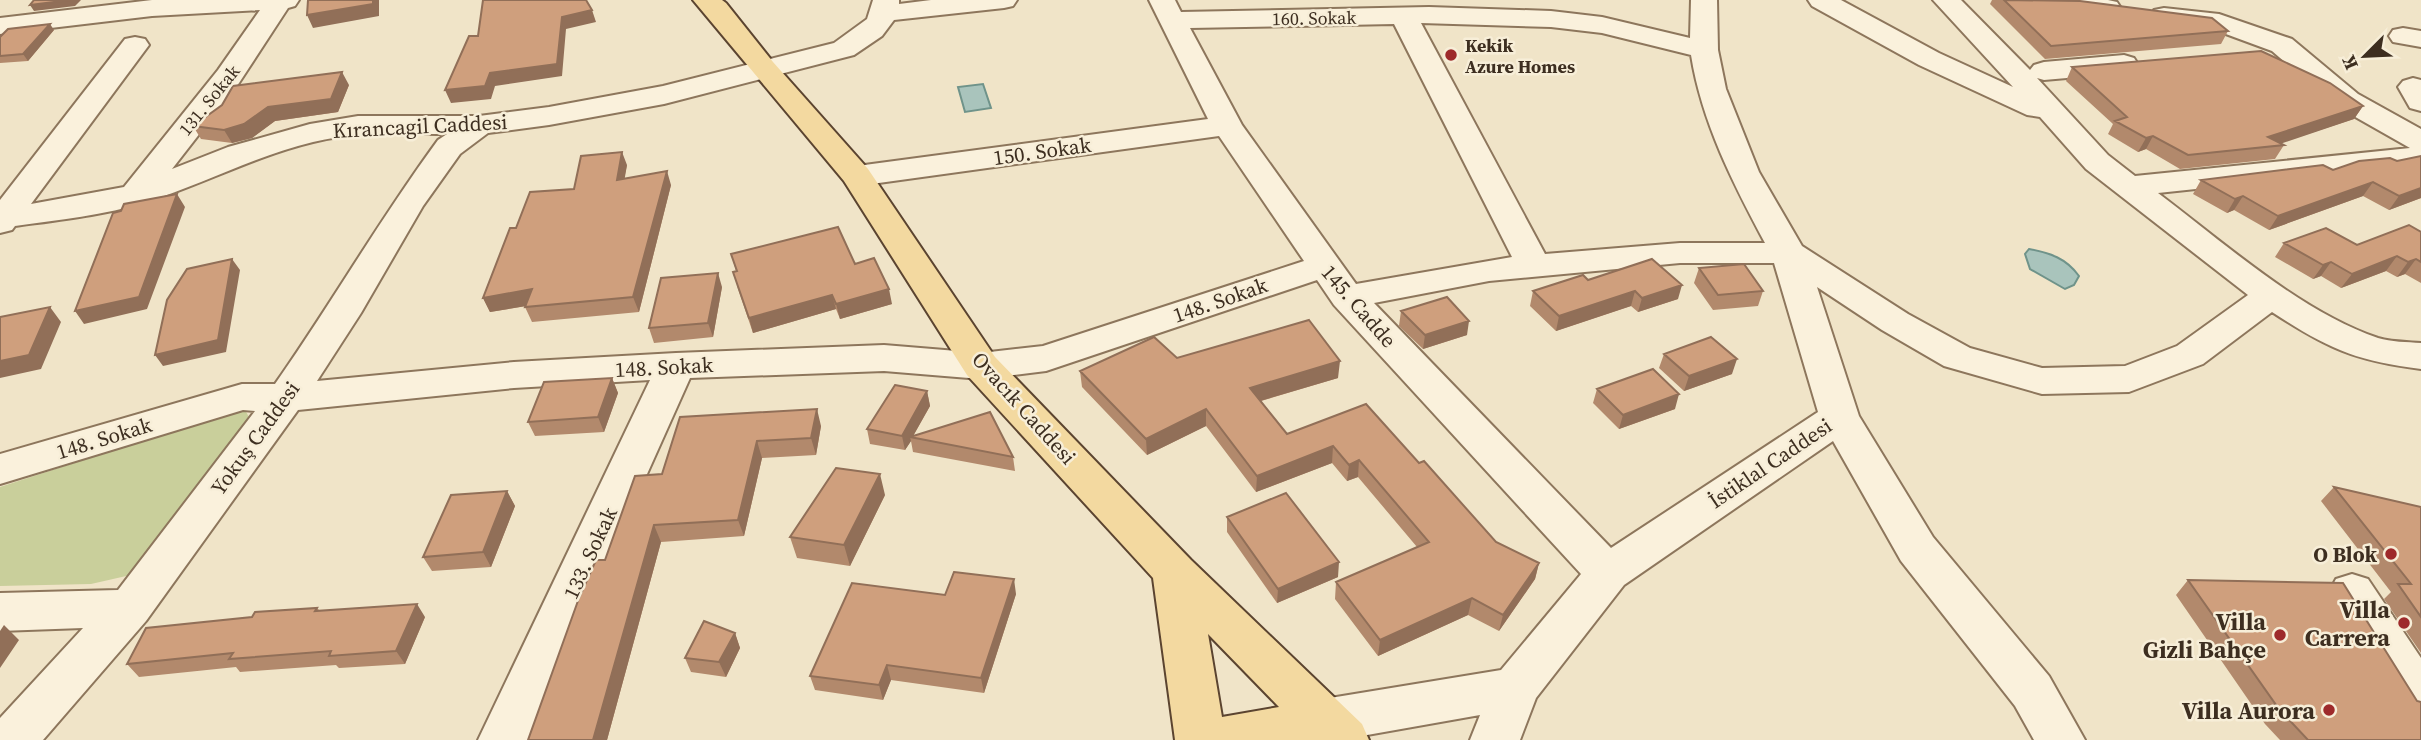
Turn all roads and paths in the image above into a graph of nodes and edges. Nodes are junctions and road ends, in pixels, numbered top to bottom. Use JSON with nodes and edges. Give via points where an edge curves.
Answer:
{"nodes":[{"id":1,"x":706,"y":0,"type":"edge"},
{"id":2,"x":1004,"y":0,"type":"edge"},
{"id":3,"x":1704,"y":0,"type":"edge"},
{"id":4,"x":1821,"y":0,"type":"edge"},
{"id":5,"x":1946,"y":0,"type":"edge"},
{"id":6,"x":2051,"y":0,"type":"edge"},
{"id":7,"x":282,"y":1,"type":"edge"},
{"id":8,"x":157,"y":4,"type":"edge"},
{"id":9,"x":886,"y":6,"type":"edge"},
{"id":10,"x":1493,"y":9,"type":"edge"},
{"id":11,"x":1167,"y":10,"type":"edge"},
{"id":12,"x":1404,"y":16,"type":"junction"},
{"id":13,"x":0,"y":26,"type":"edge"},
{"id":14,"x":135,"y":45,"type":"dead end"},
{"id":15,"x":1704,"y":50,"type":"junction"},
{"id":16,"x":2225,"y":55,"type":"edge"},
{"id":17,"x":2297,"y":57,"type":"junction"},
{"id":18,"x":2155,"y":62,"type":"edge"},
{"id":19,"x":763,"y":68,"type":"junction"},
{"id":20,"x":2044,"y":71,"type":"dead end"},
{"id":21,"x":2054,"y":117,"type":"junction"},
{"id":22,"x":479,"y":125,"type":"junction"},
{"id":23,"x":1227,"y":126,"type":"junction"},
{"id":24,"x":2421,"y":141,"type":"edge"},
{"id":25,"x":2421,"y":156,"type":"edge"},
{"id":26,"x":857,"y":176,"type":"junction"},
{"id":27,"x":2128,"y":186,"type":"junction"},
{"id":28,"x":135,"y":195,"type":"junction"},
{"id":29,"x":1,"y":219,"type":"edge"},
{"id":30,"x":1788,"y":253,"type":"junction"},
{"id":31,"x":1323,"y":266,"type":"junction"},
{"id":32,"x":1534,"y":266,"type":"junction"},
{"id":33,"x":2271,"y":295,"type":"junction"},
{"id":34,"x":1347,"y":296,"type":"junction"},
{"id":35,"x":2421,"y":356,"type":"edge"},
{"id":36,"x":676,"y":366,"type":"junction"},
{"id":37,"x":981,"y":366,"type":"junction"},
{"id":38,"x":286,"y":398,"type":"junction"},
{"id":39,"x":1839,"y":417,"type":"junction"},
{"id":40,"x":0,"y":469,"type":"edge"},
{"id":41,"x":1175,"y":572,"type":"junction"},
{"id":42,"x":1608,"y":573,"type":"junction"},
{"id":43,"x":2352,"y":592,"type":"edge"},
{"id":44,"x":130,"y":608,"type":"junction"},
{"id":45,"x":0,"y":612,"type":"edge"},
{"id":46,"x":1515,"y":688,"type":"junction"},
{"id":47,"x":2421,"y":699,"type":"edge"},
{"id":48,"x":1334,"y":731,"type":"edge"},
{"id":49,"x":12,"y":740,"type":"edge"},
{"id":50,"x":503,"y":740,"type":"edge"},
{"id":51,"x":1200,"y":740,"type":"edge"},
{"id":52,"x":1219,"y":740,"type":"edge"},
{"id":53,"x":1495,"y":740,"type":"edge"},
{"id":54,"x":2060,"y":740,"type":"edge"}],
"edges":[{"from":1,"to":19,"type":"main road","name":"Ovacık Caddesi"},
{"from":2,"to":9,"type":"street"},
{"from":3,"to":15,"type":"street","name":"İstiklal Caddesi"},
{"from":4,"to":21,"type":"street","via":[[1929,59]]},
{"from":5,"to":21,"type":"street"},
{"from":6,"to":17,"type":"street","via":[[2219,22],[2281,45]]},
{"from":7,"to":8,"type":"street"},
{"from":7,"to":28,"type":"street","name":"131. Sokak","via":[[233,72]]},
{"from":8,"to":13,"type":"street"},
{"from":9,"to":19,"type":"street","name":"Kırancagil Caddesi","via":[[869,35],[844,49]]},
{"from":10,"to":12,"type":"street","name":"160. Sokak"},
{"from":10,"to":15,"type":"street","name":"160. Sokak","via":[[1602,25]]},
{"from":11,"to":12,"type":"street","name":"160. Sokak"},
{"from":11,"to":23,"type":"street","name":"145. Cadde"},
{"from":12,"to":32,"type":"street"},
{"from":14,"to":29,"type":"street"},
{"from":15,"to":30,"type":"street","name":"İstiklal Caddesi","via":[[1723,125]]},
{"from":16,"to":17,"type":"street","via":[[2267,52]]},
{"from":17,"to":24,"type":"street","via":[[2347,100]]},
{"from":18,"to":20,"type":"street"},
{"from":19,"to":22,"type":"street","name":"Kırancagil Caddesi","via":[[664,95]]},
{"from":19,"to":26,"type":"main road","name":"Ovacık Caddesi"},
{"from":21,"to":27,"type":"street","via":[[2097,162]]},
{"from":22,"to":28,"type":"street","name":"Kırancagil Caddesi","via":[[358,125],[310,133],[239,153]]},
{"from":22,"to":38,"type":"street","name":"Yokuş Caddesi","via":[[449,147],[407,205]]},
{"from":23,"to":26,"type":"street","name":"150. Sokak"},
{"from":23,"to":31,"type":"street","name":"145. Cadde"},
{"from":25,"to":27,"type":"street"},
{"from":26,"to":37,"type":"main road","name":"Ovacık Caddesi"},
{"from":27,"to":33,"type":"street"},
{"from":28,"to":29,"type":"street","name":"Kırancagil Caddesi"},
{"from":30,"to":32,"type":"street","via":[[1680,253]]},
{"from":30,"to":33,"type":"street","via":[[1957,357],[2042,381],[2129,379],[2190,355]]},
{"from":30,"to":39,"type":"street","name":"İstiklal Caddesi"},
{"from":31,"to":34,"type":"street","name":"145. Cadde"},
{"from":31,"to":37,"type":"street","name":"148. Sokak","via":[[1046,358]]},
{"from":32,"to":34,"type":"street"},
{"from":33,"to":35,"type":"street","via":[[2330,333],[2376,351]]},
{"from":34,"to":42,"type":"street","name":"145. Cadde"},
{"from":36,"to":37,"type":"street","name":"148. Sokak","via":[[884,358]]},
{"from":36,"to":38,"type":"street","name":"148. Sokak","via":[[514,375]]},
{"from":36,"to":50,"type":"street","name":"133. Sokak"},
{"from":37,"to":41,"type":"main road","name":"Ovacık Caddesi"},
{"from":38,"to":40,"type":"street","name":"148. Sokak","via":[[242,397]]},
{"from":38,"to":44,"type":"street","name":"Yokuş Caddesi"},
{"from":39,"to":42,"type":"street","name":"İstiklal Caddesi"},
{"from":39,"to":54,"type":"street","via":[[1917,550],[2032,691]]},
{"from":41,"to":48,"type":"main road","name":"Ovacık Caddesi"},
{"from":41,"to":51,"type":"main road"},
{"from":42,"to":46,"type":"street","name":"İstiklal Caddesi"},
{"from":43,"to":47,"type":"street"},
{"from":44,"to":45,"type":"street"},
{"from":44,"to":49,"type":"street","name":"Yokuş Caddesi"},
{"from":46,"to":48,"type":"street"},
{"from":46,"to":53,"type":"street","name":"İstiklal Caddesi"},
{"from":48,"to":52,"type":"main road"}]}
